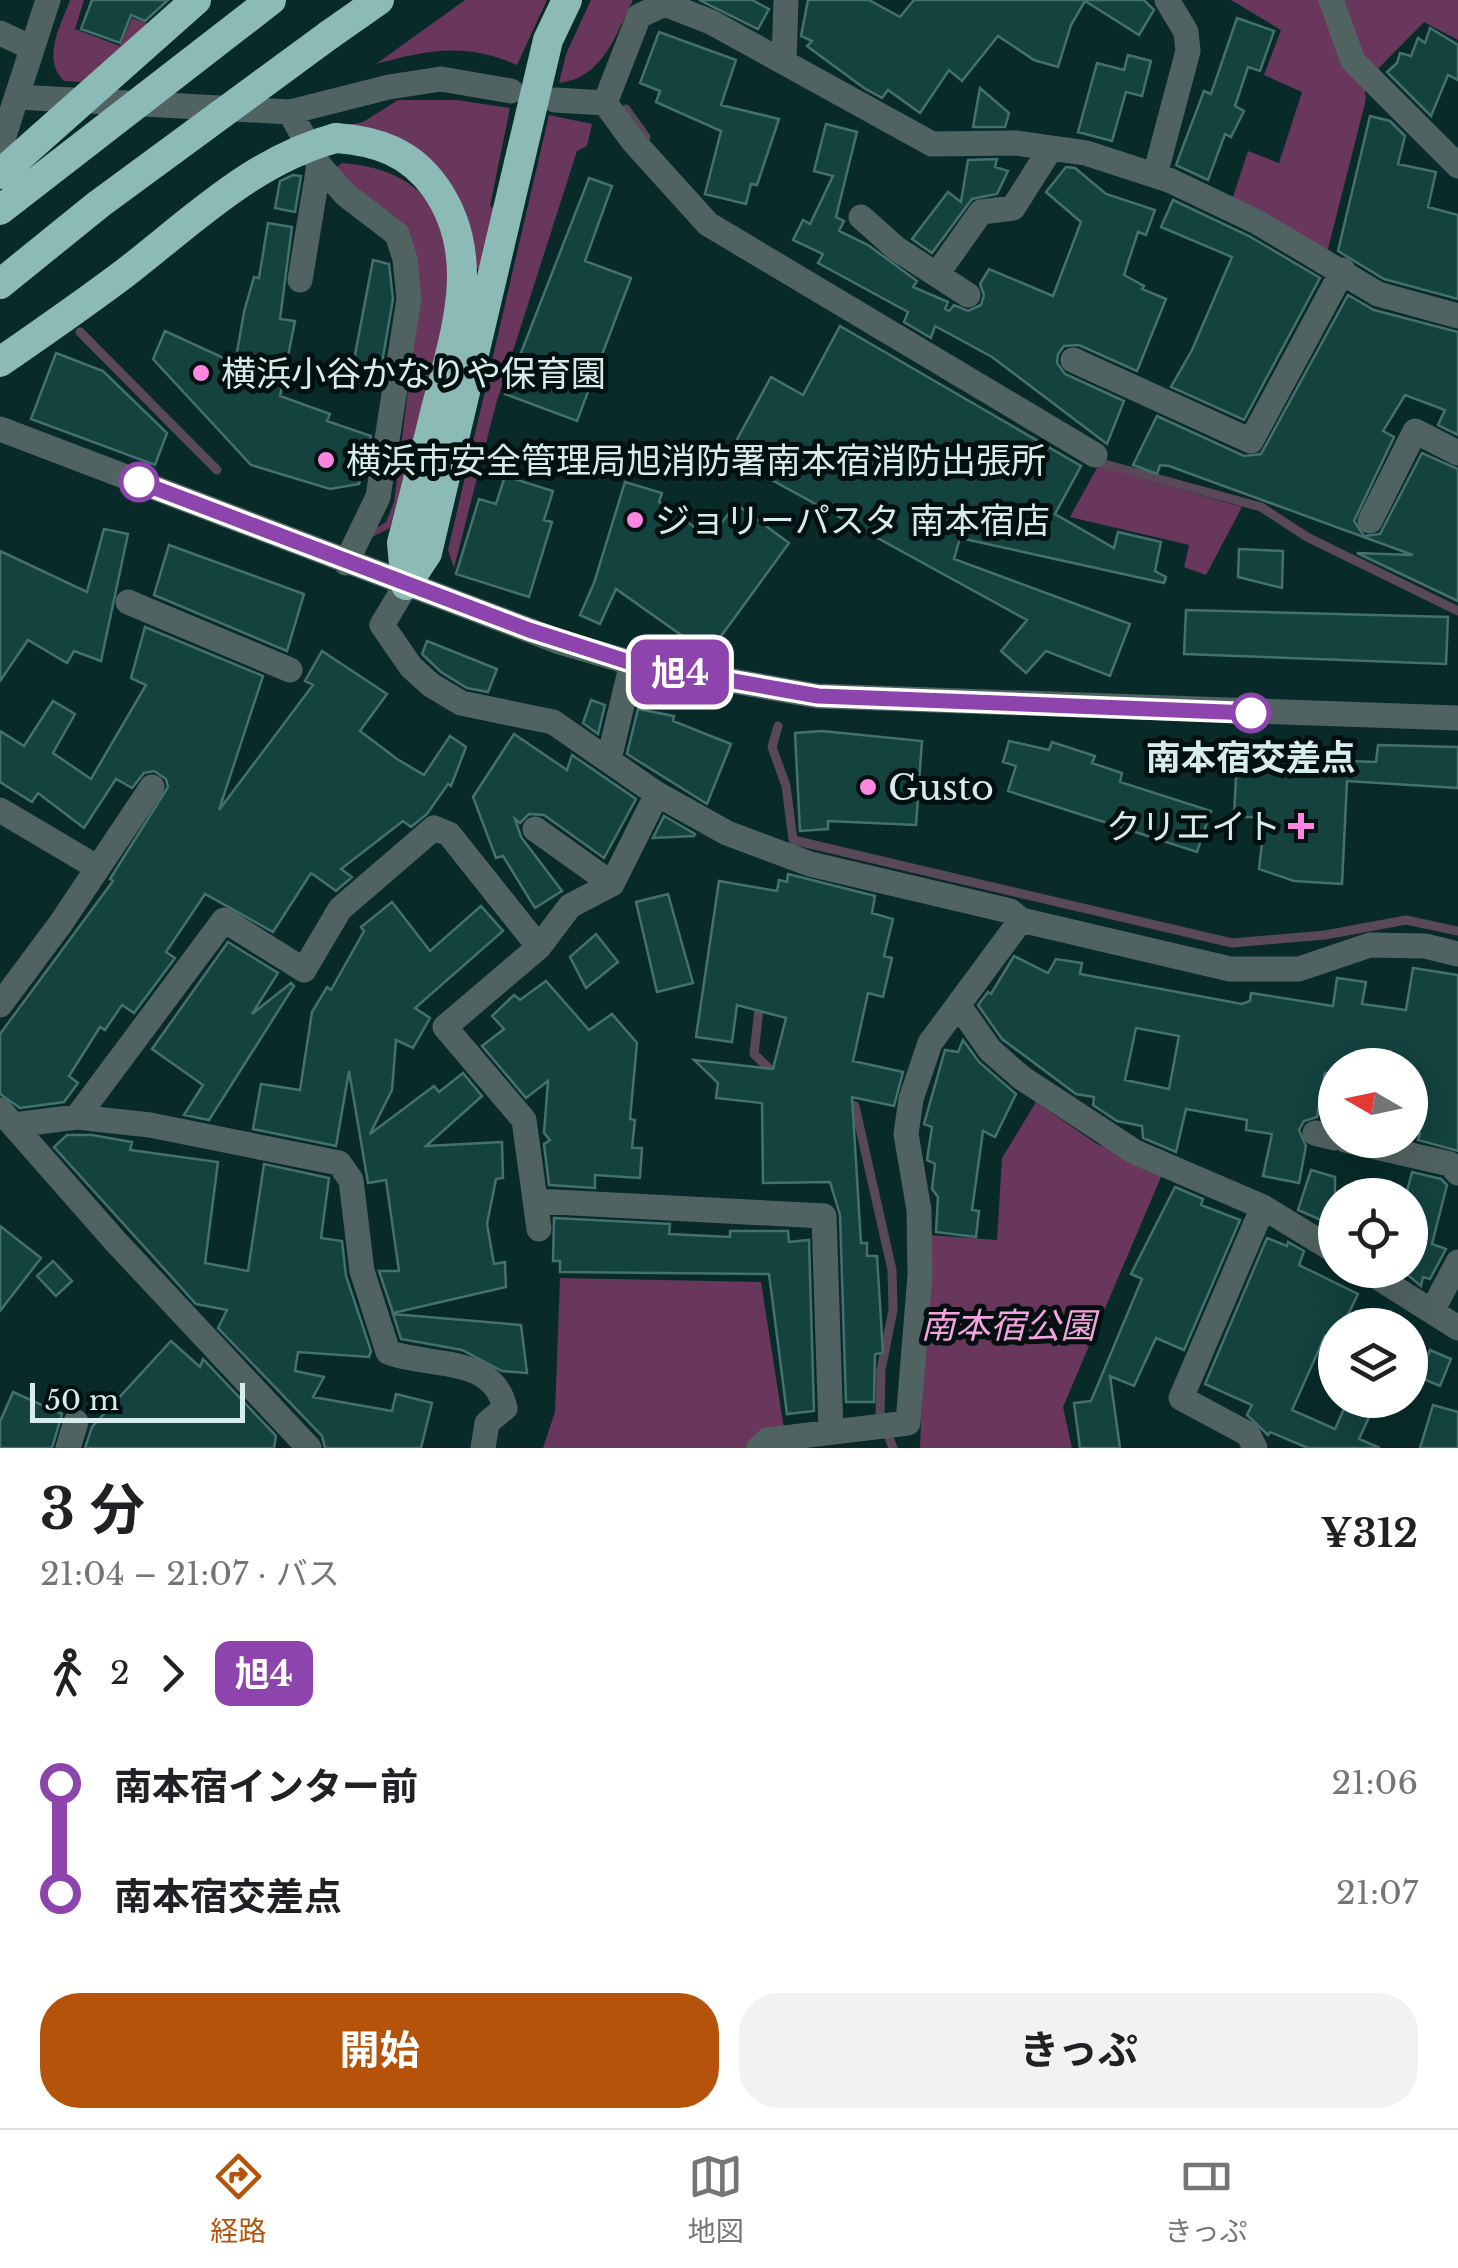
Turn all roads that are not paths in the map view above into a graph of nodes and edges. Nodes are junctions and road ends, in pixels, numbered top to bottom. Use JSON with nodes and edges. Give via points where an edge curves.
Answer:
{"nodes":[{"id":1,"x":48,"y":0,"type":"edge"},
{"id":2,"x":196,"y":0,"type":"edge"},
{"id":3,"x":272,"y":0,"type":"edge"},
{"id":4,"x":379,"y":0,"type":"edge"},
{"id":5,"x":567,"y":0,"type":"edge"},
{"id":6,"x":786,"y":0,"type":"edge"},
{"id":7,"x":1167,"y":0,"type":"edge"},
{"id":8,"x":1331,"y":0,"type":"edge"},
{"id":9,"x":0,"y":33,"type":"edge"},
{"id":10,"x":32,"y":48,"type":"junction"},
{"id":11,"x":784,"y":62,"type":"junction"},
{"id":12,"x":511,"y":91,"type":"dead end"},
{"id":13,"x":16,"y":97,"type":"junction"},
{"id":14,"x":555,"y":100,"type":"dead end"},
{"id":15,"x":605,"y":103,"type":"junction"},
{"id":16,"x":290,"y":112,"type":"junction"},
{"id":17,"x":0,"y":148,"type":"edge"},
{"id":18,"x":1050,"y":148,"type":"junction"},
{"id":19,"x":318,"y":165,"type":"junction"},
{"id":20,"x":1458,"y":166,"type":"edge"},
{"id":21,"x":0,"y":174,"type":"edge"},
{"id":22,"x":1155,"y":175,"type":"junction"},
{"id":23,"x":0,"y":210,"type":"edge"},
{"id":24,"x":861,"y":217,"type":"dead end"},
{"id":25,"x":1342,"y":270,"type":"junction"},
{"id":26,"x":937,"y":274,"type":"junction"},
{"id":27,"x":300,"y":280,"type":"dead end"},
{"id":28,"x":0,"y":284,"type":"edge"},
{"id":29,"x":968,"y":295,"type":"dead end"},
{"id":30,"x":1458,"y":316,"type":"edge"},
{"id":31,"x":1073,"y":360,"type":"dead end"},
{"id":32,"x":0,"y":362,"type":"edge"},
{"id":33,"x":0,"y":429,"type":"edge"},
{"id":34,"x":1458,"y":453,"type":"edge"},
{"id":35,"x":1094,"y":455,"type":"dead end"},
{"id":36,"x":1370,"y":520,"type":"dead end"},
{"id":37,"x":346,"y":563,"type":"junction"},
{"id":38,"x":406,"y":585,"type":"junction"},
{"id":39,"x":128,"y":602,"type":"dead end"},
{"id":40,"x":632,"y":663,"type":"junction"},
{"id":41,"x":290,"y":670,"type":"dead end"},
{"id":42,"x":1458,"y":718,"type":"edge"},
{"id":43,"x":609,"y":759,"type":"junction"},
{"id":44,"x":152,"y":786,"type":"dead end"},
{"id":45,"x":657,"y":794,"type":"junction"},
{"id":46,"x":0,"y":810,"type":"edge"},
{"id":47,"x":535,"y":829,"type":"dead end"},
{"id":48,"x":98,"y":868,"type":"junction"},
{"id":49,"x":612,"y":884,"type":"junction"},
{"id":50,"x":1021,"y":920,"type":"junction"},
{"id":51,"x":539,"y":948,"type":"junction"},
{"id":52,"x":1458,"y":954,"type":"edge"},
{"id":53,"x":0,"y":1004,"type":"edge"},
{"id":54,"x":958,"y":1006,"type":"junction"},
{"id":55,"x":78,"y":1117,"type":"junction"},
{"id":56,"x":7,"y":1118,"type":"edge"},
{"id":57,"x":1424,"y":1158,"type":"edge"},
{"id":58,"x":1458,"y":1172,"type":"edge"},
{"id":59,"x":535,"y":1202,"type":"junction"},
{"id":60,"x":1263,"y":1207,"type":"junction"},
{"id":61,"x":538,"y":1229,"type":"dead end"},
{"id":62,"x":1318,"y":1241,"type":"edge"},
{"id":63,"x":1458,"y":1262,"type":"edge"},
{"id":64,"x":1395,"y":1288,"type":"edge"},
{"id":65,"x":1432,"y":1311,"type":"junction"},
{"id":66,"x":1458,"y":1328,"type":"edge"},
{"id":67,"x":76,"y":1422,"type":"dead end"},
{"id":68,"x":831,"y":1432,"type":"junction"},
{"id":69,"x":909,"y":1435,"type":"edge"},
{"id":70,"x":68,"y":1448,"type":"edge"},
{"id":71,"x":310,"y":1448,"type":"edge"},
{"id":72,"x":483,"y":1448,"type":"edge"},
{"id":73,"x":759,"y":1448,"type":"edge"},
{"id":74,"x":1255,"y":1448,"type":"edge"}],
"edges":[{"from":1,"to":10,"type":"street"},
{"from":2,"to":21,"type":"highway","bridge":true},
{"from":3,"to":23,"type":"highway","bridge":true},
{"from":4,"to":28,"type":"highway","bridge":true},
{"from":5,"to":38,"type":"highway","via":[[548,40],[428,553]]},
{"from":6,"to":11,"type":"street"},
{"from":7,"to":22,"type":"street","via":[[1186,32],[1188,52]]},
{"from":8,"to":20,"type":"street","via":[[1353,62]]},
{"from":9,"to":10,"type":"street"},
{"from":10,"to":13,"type":"street"},
{"from":11,"to":15,"type":"street","via":[[664,4],[639,16]]},
{"from":11,"to":18,"type":"street","via":[[932,144]]},
{"from":12,"to":16,"type":"street","via":[[441,79]]},
{"from":13,"to":16,"type":"street"},
{"from":13,"to":17,"type":"street"},
{"from":14,"to":15,"type":"street"},
{"from":15,"to":35,"type":"street","via":[[708,224]]},
{"from":16,"to":19,"type":"street"},
{"from":18,"to":22,"type":"street","via":[[1086,152]]},
{"from":18,"to":26,"type":"street","via":[[1012,208],[981,212]]},
{"from":19,"to":27,"type":"street"},
{"from":19,"to":37,"type":"street","via":[[397,234],[409,299],[378,497]]},
{"from":22,"to":25,"type":"street"},
{"from":24,"to":26,"type":"street"},
{"from":25,"to":30,"type":"street","via":[[1378,294]]},
{"from":25,"to":31,"type":"street","via":[[1251,441]]},
{"from":26,"to":29,"type":"street"},
{"from":32,"to":38,"type":"highway","bridge":true,"via":[[241,182],[304,147],[336,138],[386,145],[425,173],[450,210],[459,236],[462,292],[402,544]]},
{"from":33,"to":37,"type":"street"},
{"from":34,"to":36,"type":"street","via":[[1414,430]]},
{"from":37,"to":38,"type":"street"},
{"from":38,"to":40,"type":"street"},
{"from":38,"to":43,"type":"street","via":[[382,625],[431,686],[461,703],[553,722]]},
{"from":39,"to":41,"type":"street"},
{"from":40,"to":42,"type":"street","via":[[818,696]]},
{"from":40,"to":43,"type":"street"},
{"from":43,"to":45,"type":"street"},
{"from":44,"to":48,"type":"street"},
{"from":45,"to":49,"type":"street"},
{"from":45,"to":50,"type":"street","via":[[761,848],[1010,911]]},
{"from":46,"to":48,"type":"street"},
{"from":47,"to":49,"type":"street"},
{"from":48,"to":53,"type":"street"},
{"from":49,"to":51,"type":"street","via":[[570,906]]},
{"from":50,"to":52,"type":"street","via":[[1230,969],[1299,969],[1370,946]]},
{"from":50,"to":54,"type":"street"},
{"from":51,"to":55,"type":"street","via":[[449,834],[434,828],[340,909],[304,970],[224,920]]},
{"from":51,"to":59,"type":"street","via":[[445,1027],[524,1120]]},
{"from":54,"to":60,"type":"street","via":[[990,1050],[1038,1089],[1135,1152]]},
{"from":54,"to":69,"type":"street","via":[[930,1043],[910,1099],[906,1134],[919,1210],[920,1276]]},
{"from":55,"to":56,"type":"street"},
{"from":55,"to":72,"type":"street","via":[[340,1164],[351,1180],[362,1271],[388,1352],[413,1362],[474,1368],[501,1392],[505,1408],[487,1422]]},
{"from":56,"to":71,"type":"street"},
{"from":57,"to":58,"type":"street"},
{"from":59,"to":61,"type":"street"},
{"from":59,"to":68,"type":"street","via":[[824,1216]]},
{"from":60,"to":62,"type":"street"},
{"from":60,"to":74,"type":"street","via":[[1181,1398],[1248,1434]]},
{"from":63,"to":65,"type":"street"},
{"from":64,"to":65,"type":"street"},
{"from":65,"to":66,"type":"street"},
{"from":67,"to":70,"type":"street"},
{"from":68,"to":69,"type":"street"},
{"from":68,"to":73,"type":"street","via":[[768,1440]]}]}
